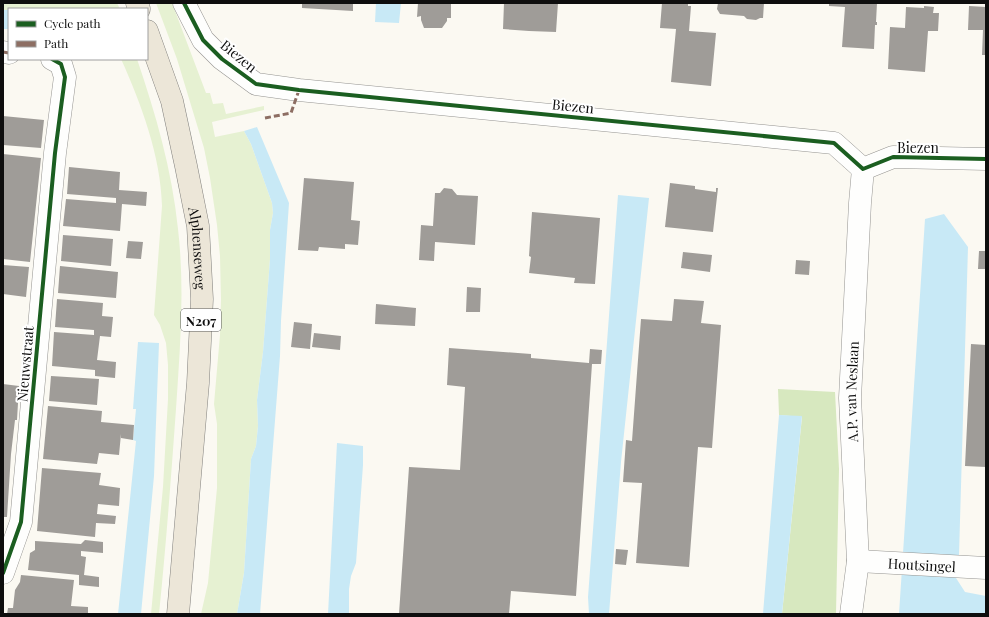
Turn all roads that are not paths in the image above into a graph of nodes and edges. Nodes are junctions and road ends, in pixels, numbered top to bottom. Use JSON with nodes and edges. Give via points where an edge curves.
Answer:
{"nodes":[{"id":1,"x":184,"y":3,"type":"edge"},
{"id":2,"x":148,"y":34,"type":"edge"},
{"id":3,"x":54,"y":60,"type":"edge"},
{"id":4,"x":986,"y":159,"type":"edge"},
{"id":5,"x":863,"y":169,"type":"junction"},
{"id":6,"x":858,"y":561,"type":"junction"},
{"id":7,"x":977,"y":567,"type":"edge"},
{"id":8,"x":3,"y":573,"type":"edge"},
{"id":9,"x":178,"y":614,"type":"edge"},
{"id":10,"x":851,"y":614,"type":"edge"}],
"edges":[{"from":1,"to":5,"type":"street","name":"Biezen","via":[[203,40],[222,59],[256,84],[834,143]]},
{"from":2,"to":9,"type":"main road","name":"Alphenseweg","number":"N207","via":[[172,101],[186,166],[198,226],[202,299],[198,383]]},
{"from":3,"to":8,"type":"street","name":"Nieuwstraat","via":[[60,64],[65,77],[55,153],[21,522]]},
{"from":4,"to":5,"type":"street","name":"Biezen","via":[[893,157]]},
{"from":5,"to":6,"type":"street","name":"A.P. van Neslaan","via":[[850,398]]},
{"from":6,"to":7,"type":"street","name":"Houtsingel"},
{"from":6,"to":10,"type":"street","name":"A.P. van Neslaan"}]}
